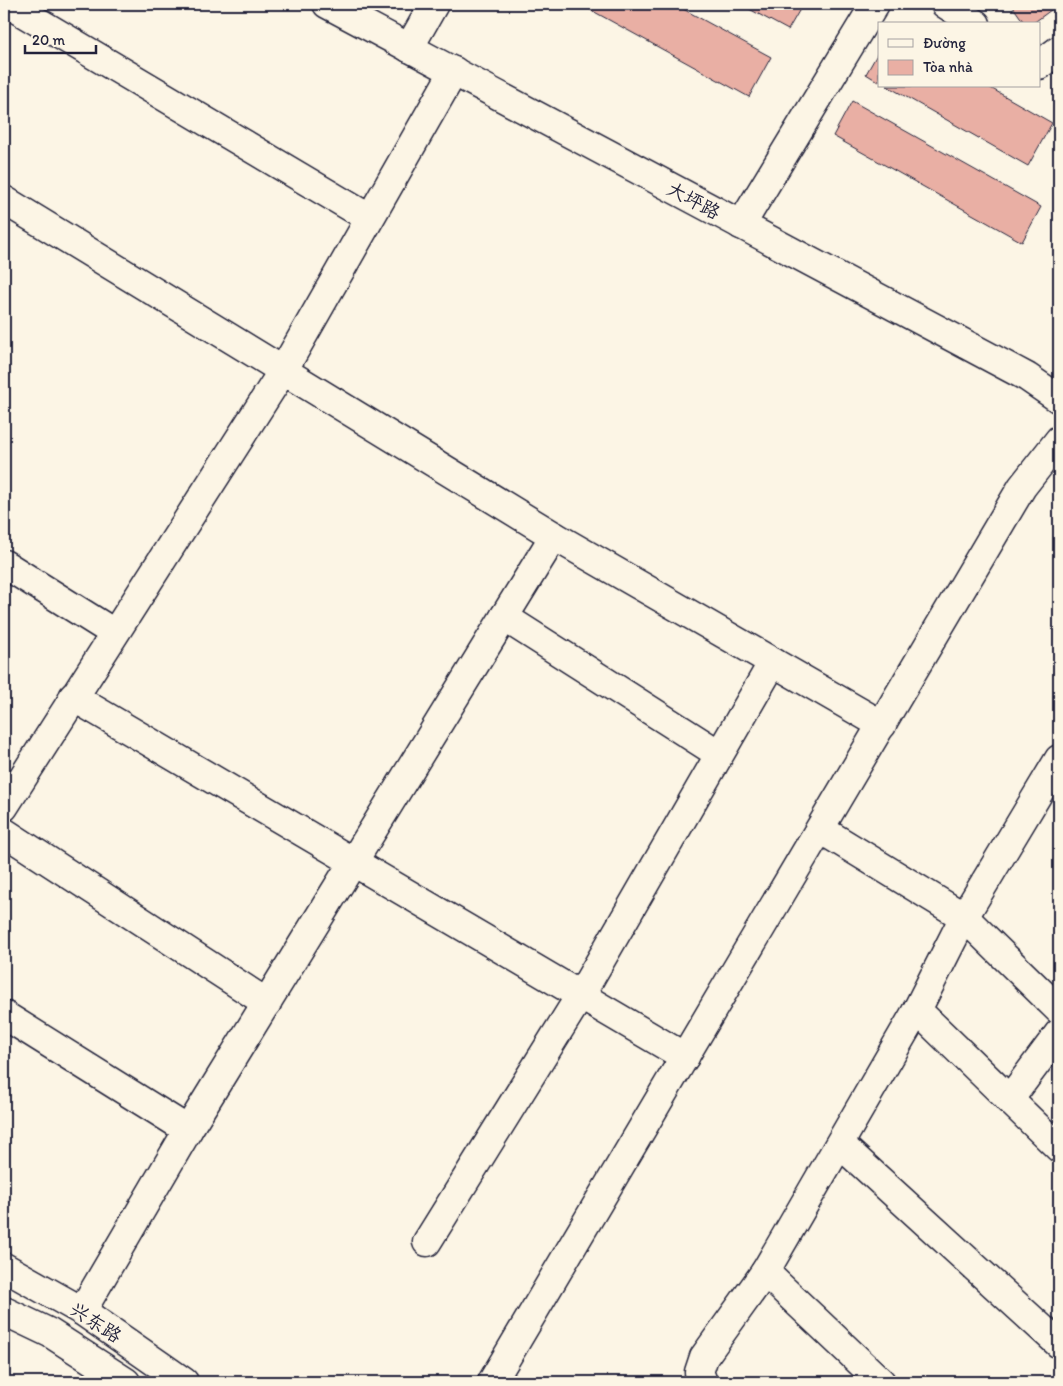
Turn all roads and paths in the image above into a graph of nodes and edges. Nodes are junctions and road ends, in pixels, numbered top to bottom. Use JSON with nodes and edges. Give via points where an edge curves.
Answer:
{"nodes":[{"id":1,"x":8,"y":4,"type":"edge"},
{"id":2,"x":327,"y":4,"type":"edge"},
{"id":3,"x":434,"y":4,"type":"edge"},
{"id":4,"x":875,"y":4,"type":"edge"},
{"id":5,"x":945,"y":4,"type":"edge"},
{"id":6,"x":973,"y":22,"type":"edge"},
{"id":7,"x":409,"y":48,"type":"junction"},
{"id":8,"x":1059,"y":50,"type":"edge"},
{"id":9,"x":1040,"y":64,"type":"edge"},
{"id":10,"x":1040,"y":66,"type":"edge"},
{"id":11,"x":454,"y":71,"type":"junction"},
{"id":12,"x":1059,"y":79,"type":"edge"},
{"id":13,"x":4,"y":200,"type":"edge"},
{"id":14,"x":370,"y":218,"type":"junction"},
{"id":15,"x":741,"y":225,"type":"junction"},
{"id":16,"x":284,"y":369,"type":"junction"},
{"id":17,"x":1059,"y":400,"type":"edge"},
{"id":18,"x":1059,"y":440,"type":"edge"},
{"id":19,"x":554,"y":536,"type":"junction"},
{"id":20,"x":4,"y":564,"type":"edge"},
{"id":21,"x":504,"y":617,"type":"junction"},
{"id":22,"x":114,"y":633,"type":"junction"},
{"id":23,"x":773,"y":662,"type":"junction"},
{"id":24,"x":73,"y":697,"type":"junction"},
{"id":25,"x":882,"y":724,"type":"junction"},
{"id":26,"x":719,"y":754,"type":"junction"},
{"id":27,"x":1059,"y":759,"type":"edge"},
{"id":28,"x":4,"y":806,"type":"edge"},
{"id":29,"x":820,"y":829,"type":"junction"},
{"id":30,"x":4,"y":832,"type":"edge"},
{"id":31,"x":353,"y":863,"type":"junction"},
{"id":32,"x":964,"y":916,"type":"junction"},
{"id":33,"x":580,"y":996,"type":"junction"},
{"id":34,"x":267,"y":1003,"type":"junction"},
{"id":35,"x":917,"y":1010,"type":"junction"},
{"id":36,"x":1059,"y":1010,"type":"edge"},
{"id":37,"x":4,"y":1014,"type":"edge"},
{"id":38,"x":1059,"y":1033,"type":"edge"},
{"id":39,"x":685,"y":1057,"type":"junction"},
{"id":40,"x":1009,"y":1100,"type":"junction"},
{"id":41,"x":188,"y":1130,"type":"junction"},
{"id":42,"x":840,"y":1144,"type":"junction"},
{"id":43,"x":1059,"y":1148,"type":"edge"},
{"id":44,"x":427,"y":1242,"type":"dead end"},
{"id":45,"x":4,"y":1267,"type":"edge"},
{"id":46,"x":765,"y":1272,"type":"junction"},
{"id":47,"x":4,"y":1311,"type":"edge"},
{"id":48,"x":82,"y":1311,"type":"junction"},
{"id":49,"x":1059,"y":1344,"type":"edge"},
{"id":50,"x":126,"y":1382,"type":"edge"},
{"id":51,"x":184,"y":1382,"type":"edge"},
{"id":52,"x":492,"y":1382,"type":"edge"},
{"id":53,"x":703,"y":1382,"type":"edge"},
{"id":54,"x":881,"y":1382,"type":"edge"}],
"edges":[{"from":1,"to":14,"type":"street"},
{"from":2,"to":7,"type":"street","name":"大坪路"},
{"from":3,"to":7,"type":"street"},
{"from":4,"to":15,"type":"street"},
{"from":5,"to":6,"type":"street"},
{"from":7,"to":11,"type":"street","name":"大坪路"},
{"from":8,"to":9,"type":"street"},
{"from":10,"to":12,"type":"street"},
{"from":11,"to":14,"type":"street"},
{"from":11,"to":15,"type":"street","name":"大坪路"},
{"from":13,"to":16,"type":"street"},
{"from":14,"to":16,"type":"street"},
{"from":15,"to":17,"type":"street","name":"大坪路","via":[[1027,377]]},
{"from":16,"to":19,"type":"street"},
{"from":16,"to":22,"type":"street"},
{"from":18,"to":25,"type":"street","via":[[1022,487]]},
{"from":19,"to":21,"type":"street"},
{"from":19,"to":23,"type":"street"},
{"from":20,"to":22,"type":"street"},
{"from":21,"to":26,"type":"street"},
{"from":21,"to":31,"type":"street"},
{"from":22,"to":24,"type":"street"},
{"from":23,"to":25,"type":"street"},
{"from":23,"to":26,"type":"street"},
{"from":24,"to":28,"type":"street"},
{"from":24,"to":31,"type":"street"},
{"from":25,"to":29,"type":"street"},
{"from":26,"to":33,"type":"street"},
{"from":27,"to":32,"type":"street"},
{"from":29,"to":32,"type":"street"},
{"from":29,"to":39,"type":"street"},
{"from":30,"to":34,"type":"street"},
{"from":31,"to":33,"type":"street"},
{"from":31,"to":34,"type":"street"},
{"from":32,"to":35,"type":"street"},
{"from":32,"to":36,"type":"street"},
{"from":33,"to":39,"type":"street"},
{"from":33,"to":44,"type":"street"},
{"from":34,"to":41,"type":"street"},
{"from":35,"to":40,"type":"street"},
{"from":35,"to":42,"type":"street"},
{"from":37,"to":41,"type":"street"},
{"from":38,"to":40,"type":"street"},
{"from":39,"to":52,"type":"street"},
{"from":40,"to":43,"type":"street"},
{"from":41,"to":48,"type":"street"},
{"from":42,"to":46,"type":"street"},
{"from":42,"to":49,"type":"street"},
{"from":45,"to":48,"type":"street","name":"兴东路"},
{"from":46,"to":53,"type":"street","via":[[704,1357],[699,1372]]},
{"from":46,"to":54,"type":"street"},
{"from":47,"to":50,"type":"street","name":"兴东路","via":[[50,1333]]},
{"from":48,"to":51,"type":"street","name":"兴东路"}]}
